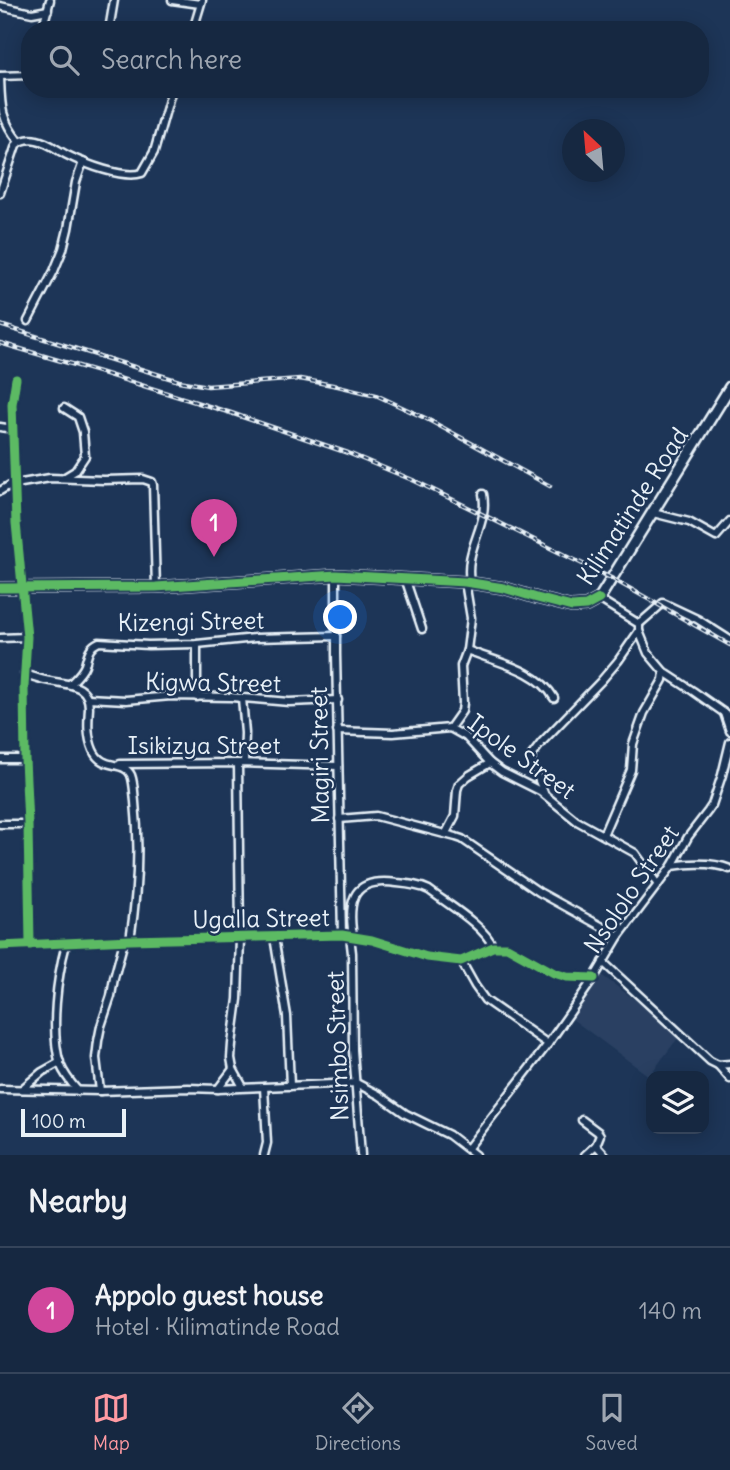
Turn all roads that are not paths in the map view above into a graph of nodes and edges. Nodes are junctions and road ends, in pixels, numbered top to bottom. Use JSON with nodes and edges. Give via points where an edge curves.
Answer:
{"nodes":[{"id":1,"x":50,"y":0,"type":"edge"},
{"id":2,"x":114,"y":0,"type":"edge"},
{"id":3,"x":172,"y":0,"type":"edge"},
{"id":4,"x":201,"y":2,"type":"edge"},
{"id":5,"x":0,"y":6,"type":"edge"},
{"id":6,"x":48,"y":10,"type":"junction"},
{"id":7,"x":45,"y":21,"type":"edge"},
{"id":8,"x":110,"y":21,"type":"edge"},
{"id":9,"x":196,"y":21,"type":"edge"},
{"id":10,"x":21,"y":75,"type":"edge"},
{"id":11,"x":0,"y":76,"type":"edge"},
{"id":12,"x":169,"y":98,"type":"edge"},
{"id":13,"x":19,"y":142,"type":"junction"},
{"id":14,"x":83,"y":162,"type":"junction"},
{"id":15,"x":0,"y":193,"type":"edge"},
{"id":16,"x":28,"y":321,"type":"dead end"},
{"id":17,"x":16,"y":379,"type":"dead end"},
{"id":18,"x":730,"y":387,"type":"edge"},
{"id":19,"x":64,"y":408,"type":"dead end"},
{"id":20,"x":0,"y":427,"type":"edge"},
{"id":21,"x":13,"y":429,"type":"junction"},
{"id":22,"x":63,"y":479,"type":"junction"},
{"id":23,"x":15,"y":484,"type":"junction"},
{"id":24,"x":0,"y":491,"type":"edge"},
{"id":25,"x":482,"y":494,"type":"dead end"},
{"id":26,"x":653,"y":513,"type":"junction"},
{"id":27,"x":730,"y":521,"type":"edge"},
{"id":28,"x":336,"y":575,"type":"junction"},
{"id":29,"x":405,"y":578,"type":"junction"},
{"id":30,"x":467,"y":582,"type":"junction"},
{"id":31,"x":156,"y":587,"type":"junction"},
{"id":32,"x":0,"y":588,"type":"edge"},
{"id":33,"x":23,"y":588,"type":"junction"},
{"id":34,"x":599,"y":599,"type":"junction"},
{"id":35,"x":639,"y":628,"type":"junction"},
{"id":36,"x":422,"y":629,"type":"dead end"},
{"id":37,"x":336,"y":636,"type":"junction"},
{"id":38,"x":27,"y":637,"type":"junction"},
{"id":39,"x":0,"y":638,"type":"edge"},
{"id":40,"x":730,"y":640,"type":"edge"},
{"id":41,"x":198,"y":644,"type":"junction"},
{"id":42,"x":467,"y":650,"type":"junction"},
{"id":43,"x":664,"y":672,"type":"junction"},
{"id":44,"x":24,"y":674,"type":"junction"},
{"id":45,"x":70,"y":684,"type":"junction"},
{"id":46,"x":197,"y":696,"type":"junction"},
{"id":47,"x":88,"y":698,"type":"junction"},
{"id":48,"x":242,"y":698,"type":"junction"},
{"id":49,"x":554,"y":698,"type":"dead end"},
{"id":50,"x":338,"y":700,"type":"junction"},
{"id":51,"x":727,"y":715,"type":"edge"},
{"id":52,"x":450,"y":728,"type":"junction"},
{"id":53,"x":337,"y":731,"type":"junction"},
{"id":54,"x":730,"y":731,"type":"edge"},
{"id":55,"x":730,"y":743,"type":"edge"},
{"id":56,"x":0,"y":759,"type":"edge"},
{"id":57,"x":25,"y":759,"type":"junction"},
{"id":58,"x":241,"y":763,"type":"junction"},
{"id":59,"x":490,"y":763,"type":"junction"},
{"id":60,"x":112,"y":765,"type":"junction"},
{"id":61,"x":338,"y":766,"type":"junction"},
{"id":62,"x":545,"y":796,"type":"junction"},
{"id":63,"x":339,"y":818,"type":"junction"},
{"id":64,"x":0,"y":824,"type":"edge"},
{"id":65,"x":28,"y":824,"type":"junction"},
{"id":66,"x":446,"y":833,"type":"junction"},
{"id":67,"x":603,"y":835,"type":"junction"},
{"id":68,"x":672,"y":866,"type":"junction"},
{"id":69,"x":730,"y":869,"type":"edge"},
{"id":70,"x":657,"y":886,"type":"junction"},
{"id":71,"x":348,"y":936,"type":"junction"},
{"id":72,"x":619,"y":936,"type":"junction"},
{"id":73,"x":274,"y":937,"type":"junction"},
{"id":74,"x":240,"y":938,"type":"junction"},
{"id":75,"x":127,"y":941,"type":"junction"},
{"id":76,"x":66,"y":943,"type":"junction"},
{"id":77,"x":30,"y":945,"type":"junction"},
{"id":78,"x":0,"y":946,"type":"edge"},
{"id":79,"x":493,"y":947,"type":"junction"},
{"id":80,"x":461,"y":961,"type":"junction"},
{"id":81,"x":603,"y":962,"type":"junction"},
{"id":82,"x":594,"y":978,"type":"junction"},
{"id":83,"x":548,"y":1044,"type":"junction"},
{"id":84,"x":60,"y":1062,"type":"junction"},
{"id":85,"x":730,"y":1064,"type":"edge"},
{"id":86,"x":718,"y":1065,"type":"junction"},
{"id":87,"x":233,"y":1069,"type":"junction"},
{"id":88,"x":730,"y":1079,"type":"edge"},
{"id":89,"x":356,"y":1083,"type":"junction"},
{"id":90,"x":290,"y":1086,"type":"junction"},
{"id":91,"x":243,"y":1087,"type":"junction"},
{"id":92,"x":264,"y":1087,"type":"junction"},
{"id":93,"x":0,"y":1089,"type":"edge"},
{"id":94,"x":218,"y":1089,"type":"junction"},
{"id":95,"x":22,"y":1090,"type":"junction"},
{"id":96,"x":78,"y":1091,"type":"junction"},
{"id":97,"x":100,"y":1091,"type":"junction"},
{"id":98,"x":582,"y":1120,"type":"dead end"},
{"id":99,"x":596,"y":1145,"type":"junction"},
{"id":100,"x":471,"y":1153,"type":"edge"},
{"id":101,"x":264,"y":1155,"type":"edge"},
{"id":102,"x":360,"y":1155,"type":"edge"},
{"id":103,"x":585,"y":1155,"type":"edge"},
{"id":104,"x":605,"y":1155,"type":"edge"}],
"edges":[{"from":1,"to":6,"type":"street"},
{"from":2,"to":8,"type":"street"},
{"from":3,"to":4,"type":"street"},
{"from":4,"to":9,"type":"street"},
{"from":5,"to":6,"type":"street","via":[[32,13]]},
{"from":6,"to":7,"type":"street"},
{"from":10,"to":11,"type":"street"},
{"from":11,"to":13,"type":"street","via":[[2,116]]},
{"from":12,"to":14,"type":"street","via":[[154,152],[142,173],[127,175]]},
{"from":13,"to":14,"type":"street","via":[[39,140]]},
{"from":13,"to":15,"type":"street"},
{"from":14,"to":16,"type":"street","via":[[63,249]]},
{"from":17,"to":21,"type":"street"},
{"from":18,"to":26,"type":"main road","name":"Kilimatinde Road"},
{"from":19,"to":22,"type":"street","via":[[78,417],[85,456]]},
{"from":20,"to":21,"type":"street"},
{"from":21,"to":23,"type":"street"},
{"from":22,"to":23,"type":"street"},
{"from":22,"to":31,"type":"street","via":[[152,482]]},
{"from":23,"to":24,"type":"street"},
{"from":23,"to":33,"type":"street"},
{"from":25,"to":30,"type":"street","via":[[484,515],[469,558]]},
{"from":26,"to":27,"type":"street","via":[[689,522],[716,537]]},
{"from":26,"to":34,"type":"main road","name":"Kilimatinde Road"},
{"from":28,"to":29,"type":"main road","name":"Kilimatinde Road"},
{"from":28,"to":31,"type":"main road","name":"Kilimatinde Road"},
{"from":28,"to":37,"type":"street","name":"Magiri Street"},
{"from":29,"to":30,"type":"main road","name":"Kilimatinde Road"},
{"from":29,"to":36,"type":"street"},
{"from":30,"to":34,"type":"main road","name":"Kilimatinde Road","via":[[572,607]]},
{"from":30,"to":42,"type":"street","via":[[471,618]]},
{"from":31,"to":33,"type":"main road","name":"Kilimatinde Road"},
{"from":32,"to":33,"type":"main road","name":"Kilimatinde Road"},
{"from":33,"to":38,"type":"street"},
{"from":34,"to":35,"type":"street"},
{"from":35,"to":40,"type":"street","via":[[663,603]]},
{"from":35,"to":43,"type":"street","via":[[648,653]]},
{"from":35,"to":62,"type":"street","via":[[618,661],[532,755]]},
{"from":37,"to":41,"type":"street","name":"Kizengi Street"},
{"from":37,"to":50,"type":"street","name":"Magiri Street"},
{"from":38,"to":39,"type":"street"},
{"from":38,"to":44,"type":"street"},
{"from":41,"to":45,"type":"street","name":"Kizengi Street","via":[[99,642]]},
{"from":41,"to":46,"type":"street"},
{"from":42,"to":49,"type":"street","via":[[519,669],[544,684]]},
{"from":42,"to":52,"type":"street","via":[[461,666],[462,711]]},
{"from":43,"to":51,"type":"street"},
{"from":43,"to":67,"type":"street","via":[[644,713],[633,744],[631,770]]},
{"from":44,"to":45,"type":"street"},
{"from":44,"to":57,"type":"street"},
{"from":45,"to":47,"type":"street"},
{"from":46,"to":47,"type":"street","name":"Kigwa Street"},
{"from":46,"to":48,"type":"street","name":"Kigwa Street"},
{"from":47,"to":60,"type":"street","via":[[93,750],[102,762]]},
{"from":48,"to":50,"type":"street","name":"Kigwa Street"},
{"from":48,"to":58,"type":"street","via":[[245,733]]},
{"from":50,"to":53,"type":"street","name":"Magiri Street"},
{"from":51,"to":54,"type":"street"},
{"from":52,"to":53,"type":"street","name":"Ipole Street"},
{"from":52,"to":59,"type":"street","name":"Ipole Street","via":[[466,737]]},
{"from":53,"to":61,"type":"street","name":"Magiri Street"},
{"from":55,"to":68,"type":"street","name":"Nsololo Street","via":[[712,805]]},
{"from":56,"to":57,"type":"street"},
{"from":57,"to":65,"type":"street"},
{"from":58,"to":60,"type":"street","name":"Isikizya Street"},
{"from":58,"to":61,"type":"street","name":"Isikizya Street"},
{"from":58,"to":74,"type":"street"},
{"from":59,"to":62,"type":"street","name":"Ipole Street"},
{"from":59,"to":66,"type":"street","via":[[459,784],[455,816]]},
{"from":60,"to":75,"type":"street","via":[[131,775],[137,819],[136,905]]},
{"from":61,"to":63,"type":"street","name":"Magiri Street"},
{"from":62,"to":67,"type":"street","name":"Ipole Street"},
{"from":63,"to":66,"type":"street","via":[[376,817]]},
{"from":63,"to":71,"type":"street","name":"Magiri Street"},
{"from":64,"to":65,"type":"street"},
{"from":65,"to":77,"type":"street"},
{"from":66,"to":72,"type":"street"},
{"from":67,"to":70,"type":"street","name":"Ipole Street","via":[[635,853]]},
{"from":68,"to":69,"type":"street"},
{"from":68,"to":70,"type":"street","name":"Nsololo Street"},
{"from":70,"to":72,"type":"street","name":"Nsololo Street"},
{"from":71,"to":73,"type":"street","name":"Ugalla Street"},
{"from":71,"to":79,"type":"street","via":[[353,898],[363,887],[384,881],[429,890],[483,931]]},
{"from":71,"to":80,"type":"street","name":"Ugalla Street","via":[[426,957]]},
{"from":71,"to":89,"type":"street","name":"Nsimbo Street"},
{"from":72,"to":81,"type":"street","name":"Nsololo Street"},
{"from":73,"to":74,"type":"street","name":"Ugalla Street"},
{"from":73,"to":90,"type":"street","via":[[287,1016]]},
{"from":74,"to":75,"type":"street","name":"Ugalla Street"},
{"from":74,"to":87,"type":"street"},
{"from":75,"to":76,"type":"street","name":"Ugalla Street"},
{"from":75,"to":97,"type":"street","via":[[100,1033],[96,1058]]},
{"from":76,"to":77,"type":"street","name":"Ugalla Street"},
{"from":76,"to":84,"type":"street","via":[[57,983]]},
{"from":77,"to":78,"type":"street","name":"Ugalla Street"},
{"from":79,"to":80,"type":"street"},
{"from":79,"to":82,"type":"street","via":[[507,947],[567,977]]},
{"from":80,"to":83,"type":"street","via":[[485,1000]]},
{"from":81,"to":82,"type":"street","name":"Nsololo Street"},
{"from":81,"to":86,"type":"street"},
{"from":82,"to":83,"type":"street","name":"Nsololo Street"},
{"from":83,"to":100,"type":"street","name":"Nsololo Street"},
{"from":84,"to":95,"type":"street"},
{"from":84,"to":96,"type":"street"},
{"from":85,"to":86,"type":"street"},
{"from":86,"to":88,"type":"street"},
{"from":87,"to":91,"type":"street"},
{"from":87,"to":94,"type":"street"},
{"from":89,"to":90,"type":"street"},
{"from":89,"to":100,"type":"street","via":[[449,1135]]},
{"from":89,"to":102,"type":"street","name":"Nsimbo Street"},
{"from":90,"to":92,"type":"street"},
{"from":91,"to":92,"type":"street"},
{"from":91,"to":94,"type":"street"},
{"from":92,"to":101,"type":"street"},
{"from":93,"to":95,"type":"street"},
{"from":94,"to":97,"type":"street"},
{"from":95,"to":96,"type":"street"},
{"from":96,"to":97,"type":"street"},
{"from":98,"to":99,"type":"street","via":[[598,1132]]},
{"from":99,"to":103,"type":"street"},
{"from":99,"to":104,"type":"street"}]}
